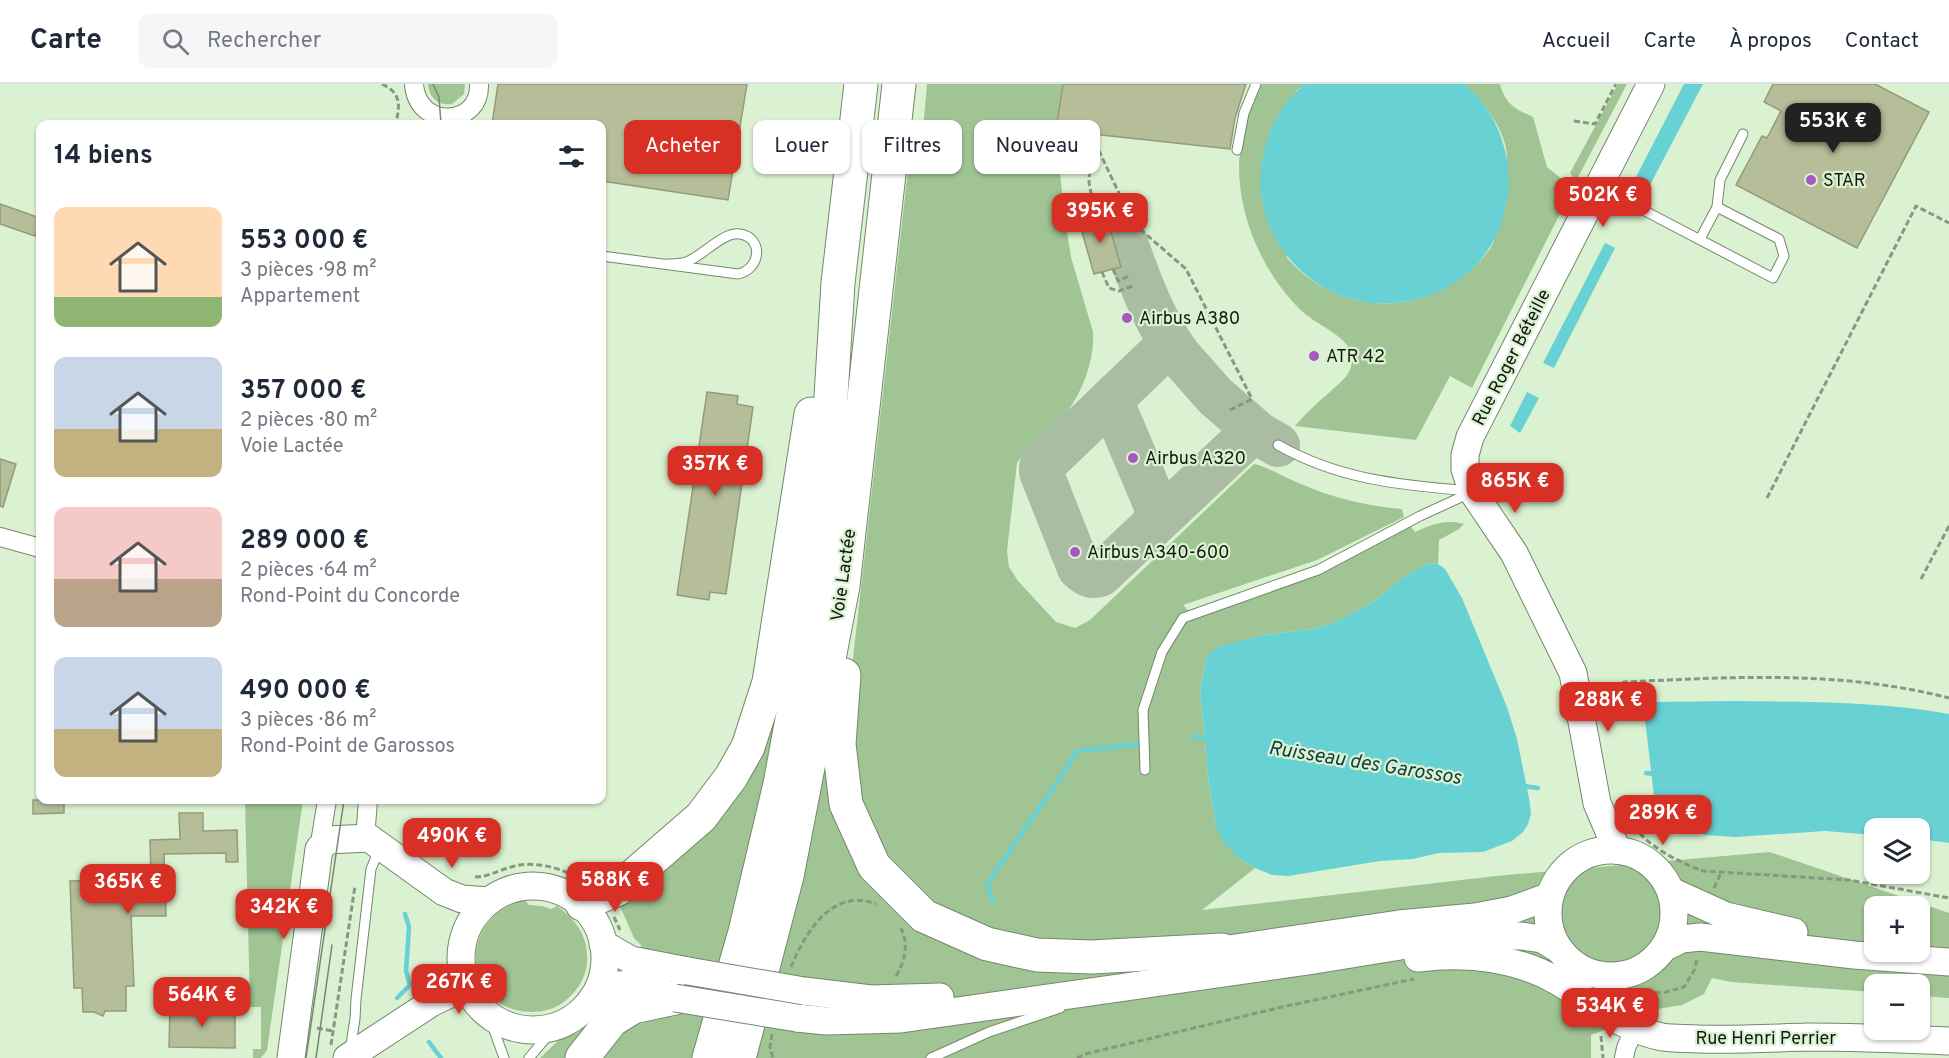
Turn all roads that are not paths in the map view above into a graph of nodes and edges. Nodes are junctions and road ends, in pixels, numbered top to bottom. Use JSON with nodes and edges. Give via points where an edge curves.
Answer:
{"nodes":[{"id":1,"x":414,"y":84,"type":"edge"},
{"id":2,"x":479,"y":84,"type":"edge"},
{"id":3,"x":861,"y":84,"type":"edge"},
{"id":4,"x":899,"y":84,"type":"edge"},
{"id":5,"x":1256,"y":84,"type":"edge"},
{"id":6,"x":1651,"y":84,"type":"edge"},
{"id":7,"x":472,"y":106,"type":"junction"},
{"id":8,"x":425,"y":118,"type":"edge"},
{"id":9,"x":469,"y":120,"type":"edge"},
{"id":10,"x":1743,"y":134,"type":"dead end"},
{"id":11,"x":1237,"y":150,"type":"dead end"},
{"id":12,"x":1599,"y":187,"type":"junction"},
{"id":13,"x":1717,"y":207,"type":"junction"},
{"id":14,"x":1700,"y":239,"type":"junction"},
{"id":15,"x":606,"y":256,"type":"edge"},
{"id":16,"x":667,"y":264,"type":"junction"},
{"id":17,"x":838,"y":283,"type":"junction"},
{"id":18,"x":1278,"y":446,"type":"dead end"},
{"id":19,"x":1472,"y":491,"type":"junction"},
{"id":20,"x":0,"y":537,"type":"edge"},
{"id":21,"x":36,"y":547,"type":"edge"},
{"id":22,"x":843,"y":586,"type":"junction"},
{"id":23,"x":1145,"y":770,"type":"dead end"},
{"id":24,"x":1597,"y":802,"type":"junction"},
{"id":25,"x":326,"y":804,"type":"edge"},
{"id":26,"x":368,"y":804,"type":"edge"},
{"id":27,"x":369,"y":838,"type":"junction"},
{"id":28,"x":319,"y":849,"type":"junction"},
{"id":29,"x":1617,"y":850,"type":"junction"},
{"id":30,"x":1587,"y":854,"type":"junction"},
{"id":31,"x":1671,"y":891,"type":"junction"},
{"id":32,"x":584,"y":894,"type":"junction"},
{"id":33,"x":1550,"y":896,"type":"junction"},
{"id":34,"x":489,"y":901,"type":"junction"},
{"id":35,"x":603,"y":944,"type":"junction"},
{"id":36,"x":1864,"y":944,"type":"edge"},
{"id":37,"x":1665,"y":947,"type":"junction"},
{"id":38,"x":1222,"y":950,"type":"junction"},
{"id":39,"x":1560,"y":950,"type":"junction"},
{"id":40,"x":1930,"y":959,"type":"edge"},
{"id":41,"x":1315,"y":960,"type":"junction"},
{"id":42,"x":1945,"y":962,"type":"edge"},
{"id":43,"x":681,"y":984,"type":"junction"},
{"id":44,"x":466,"y":986,"type":"junction"},
{"id":45,"x":1119,"y":988,"type":"junction"},
{"id":46,"x":592,"y":999,"type":"junction"},
{"id":47,"x":489,"y":1016,"type":"junction"},
{"id":48,"x":555,"y":1027,"type":"junction"},
{"id":49,"x":1634,"y":1030,"type":"junction"},
{"id":50,"x":1949,"y":1041,"type":"edge"},
{"id":51,"x":344,"y":1055,"type":"edge"},
{"id":52,"x":291,"y":1058,"type":"edge"},
{"id":53,"x":504,"y":1058,"type":"edge"},
{"id":54,"x":529,"y":1058,"type":"edge"},
{"id":55,"x":582,"y":1058,"type":"edge"},
{"id":56,"x":710,"y":1058,"type":"edge"},
{"id":57,"x":738,"y":1058,"type":"edge"},
{"id":58,"x":931,"y":1058,"type":"edge"},
{"id":59,"x":1624,"y":1058,"type":"edge"}],
"edges":[{"from":1,"to":8,"type":"street"},
{"from":2,"to":7,"type":"street"},
{"from":3,"to":17,"type":"highway","name":"Voie Lactée"},
{"from":4,"to":22,"type":"highway","name":"Voie Lactée"},
{"from":5,"to":11,"type":"lane","via":[[1244,113]]},
{"from":6,"to":12,"type":"main road","name":"Rue Roger Béteille"},
{"from":7,"to":8,"type":"street","via":[[450,118]]},
{"from":7,"to":9,"type":"street"},
{"from":10,"to":13,"type":"lane","via":[[1720,180]]},
{"from":12,"to":14,"type":"lane"},
{"from":12,"to":19,"type":"main road","name":"Rue Roger Béteille","via":[[1470,437],[1465,455]]},
{"from":13,"to":14,"type":"lane"},
{"from":13,"to":14,"type":"lane","via":[[1779,239],[1784,256],[1773,278]]},
{"from":15,"to":16,"type":"lane"},
{"from":16,"to":16,"type":"lane","via":[[738,274],[750,268],[757,251],[746,236],[733,234],[684,263]]},
{"from":17,"to":32,"type":"highway","via":[[810,420],[769,682],[748,747],[701,816],[618,889]]},
{"from":17,"to":56,"type":"highway","name":"Voie Lactée","via":[[825,493],[797,692],[745,932]]},
{"from":18,"to":19,"type":"lane","via":[[1327,469],[1361,477],[1415,487]]},
{"from":19,"to":23,"type":"lane","via":[[1318,570],[1183,618],[1162,652],[1143,710]]},
{"from":19,"to":24,"type":"main road","name":"Rue Roger Béteille","via":[[1514,553],[1572,673]]},
{"from":20,"to":21,"type":"street"},
{"from":22,"to":38,"type":"highway","via":[[847,627],[839,744],[846,804],[874,866],[924,916],[987,944],[1037,955],[1091,957]]},
{"from":22,"to":57,"type":"highway","name":"Voie Lactée","via":[[787,876]]},
{"from":24,"to":29,"type":"main road","name":"Rue Roger Béteille"},
{"from":24,"to":30,"type":"main road","name":"Rue Roger Béteille"},
{"from":25,"to":28,"type":"street"},
{"from":26,"to":27,"type":"street"},
{"from":27,"to":28,"type":"main road","via":[[328,840]]},
{"from":27,"to":34,"type":"main road","via":[[444,892],[462,899]]},
{"from":27,"to":51,"type":"lane","via":[[376,857],[371,869],[355,1019]]},
{"from":28,"to":52,"type":"main road"},
{"from":29,"to":30,"type":"main road"},
{"from":29,"to":31,"type":"main road","via":[[1640,856],[1658,871]]},
{"from":30,"to":33,"type":"main road","via":[[1570,864]]},
{"from":31,"to":36,"type":"main road","via":[[1747,922]]},
{"from":31,"to":37,"type":"main road","via":[[1674,917]]},
{"from":32,"to":34,"type":"main road","via":[[526,887],[506,891]]},
{"from":32,"to":35,"type":"main road"},
{"from":33,"to":38,"type":"main road","via":[[1512,910],[1475,917]]},
{"from":33,"to":39,"type":"main road","via":[[1551,933]]},
{"from":34,"to":44,"type":"main road","via":[[472,919],[463,940],[461,968]]},
{"from":35,"to":43,"type":"main road"},
{"from":35,"to":46,"type":"main road","via":[[605,963]]},
{"from":37,"to":39,"type":"main road","via":[[1634,972],[1614,976],[1594,974],[1575,965]]},
{"from":37,"to":42,"type":"main road","via":[[1700,936]]},
{"from":38,"to":43,"type":"main road","bridge":true,"via":[[1163,964],[939,997],[871,999]]},
{"from":39,"to":41,"type":"main road","via":[[1542,939],[1468,935]]},
{"from":40,"to":42,"type":"main road"},
{"from":41,"to":45,"type":"main road"},
{"from":41,"to":49,"type":"main road","name":"Rue Henri Perrier","via":[[1330,966],[1438,956],[1489,957],[1512,962],[1559,982]]},
{"from":43,"to":45,"type":"main road","bridge":true,"via":[[797,1018],[826,1021],[901,1019]]},
{"from":43,"to":46,"type":"main road","via":[[656,989],[609,987]]},
{"from":43,"to":55,"type":"highway","via":[[612,1020]]},
{"from":44,"to":47,"type":"main road"},
{"from":44,"to":51,"type":"main road"},
{"from":45,"to":58,"type":"lane","via":[[989,1032]]},
{"from":46,"to":48,"type":"main road","via":[[577,1015]]},
{"from":47,"to":48,"type":"main road","via":[[510,1027]]},
{"from":47,"to":53,"type":"lane"},
{"from":48,"to":54,"type":"lane"},
{"from":49,"to":50,"type":"main road","name":"Rue Henri Perrier","via":[[1664,1037]]},
{"from":49,"to":59,"type":"street"}]}
